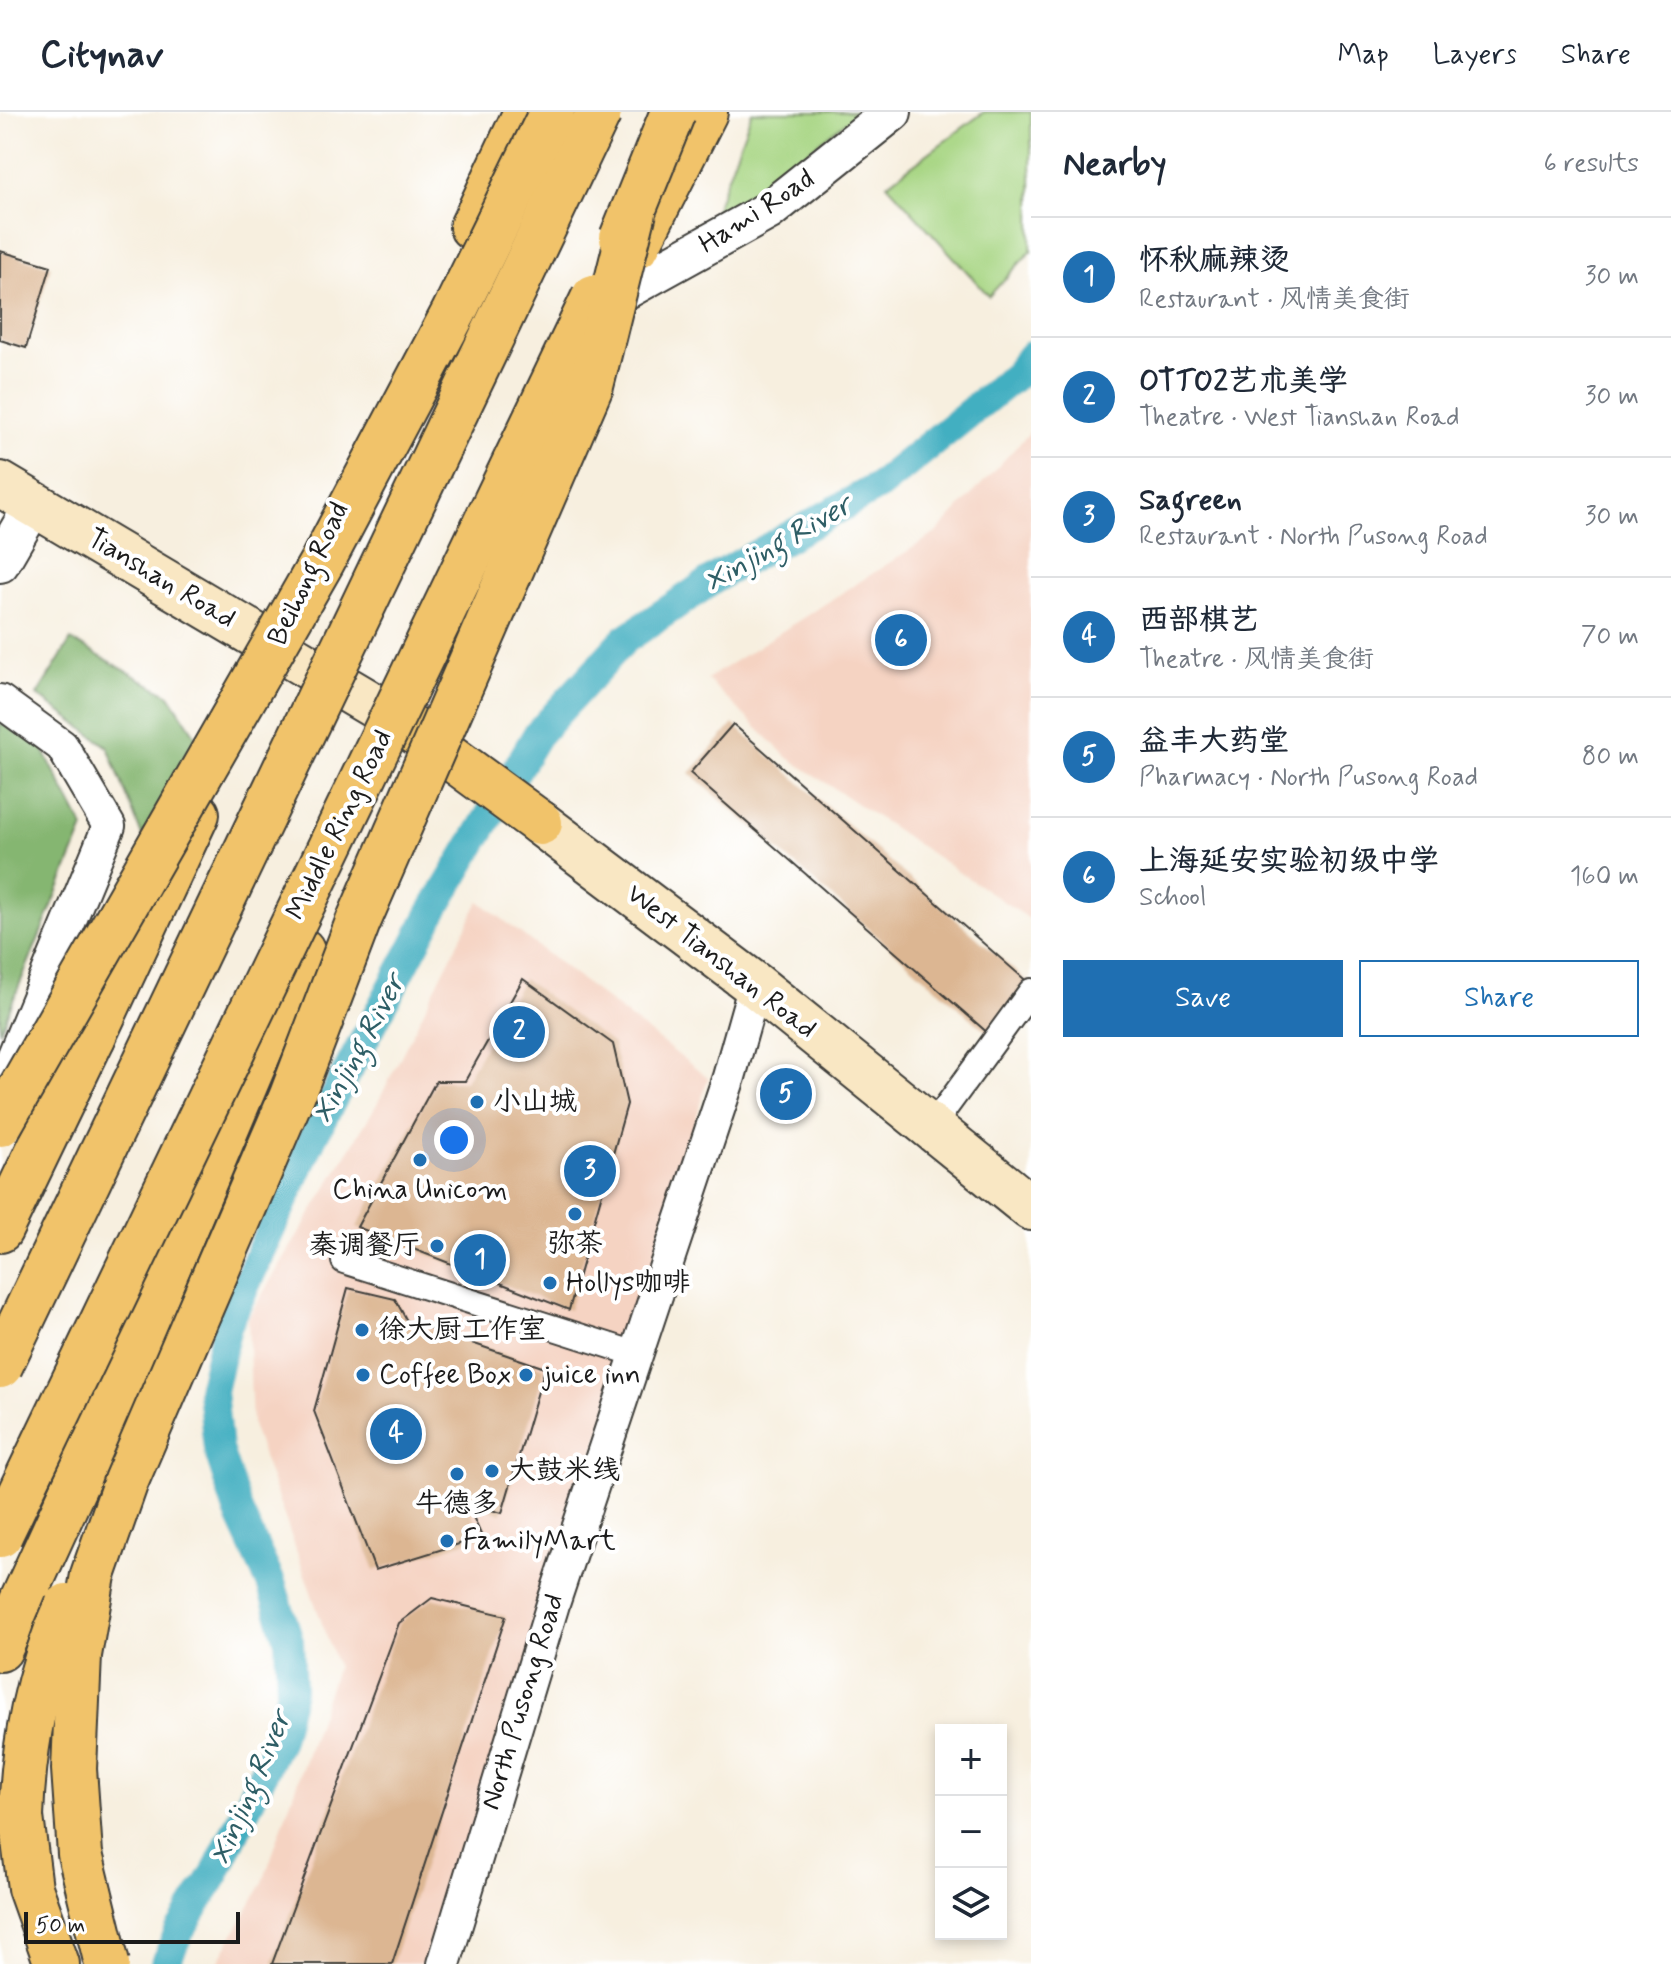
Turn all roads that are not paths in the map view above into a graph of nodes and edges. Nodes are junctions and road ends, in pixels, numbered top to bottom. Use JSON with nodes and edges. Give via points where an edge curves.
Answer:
{"nodes":[{"id":1,"x":526,"y":112,"type":"edge"},
{"id":2,"x":552,"y":112,"type":"edge"},
{"id":3,"x":599,"y":112,"type":"edge"},
{"id":4,"x":673,"y":112,"type":"edge"},
{"id":5,"x":705,"y":112,"type":"edge"},
{"id":6,"x":892,"y":112,"type":"edge"},
{"id":7,"x":634,"y":212,"type":"junction"},
{"id":8,"x":611,"y":298,"type":"junction"},
{"id":9,"x":18,"y":493,"type":"edge"},
{"id":10,"x":0,"y":563,"type":"edge"},
{"id":11,"x":275,"y":648,"type":"junction"},
{"id":12,"x":0,"y":701,"type":"edge"},
{"id":13,"x":405,"y":724,"type":"junction"},
{"id":14,"x":755,"y":985,"type":"junction"},
{"id":15,"x":1031,"y":991,"type":"edge"},
{"id":16,"x":48,"y":1040,"type":"junction"},
{"id":17,"x":0,"y":1089,"type":"edge"},
{"id":18,"x":0,"y":1104,"type":"edge"},
{"id":19,"x":0,"y":1124,"type":"edge"},
{"id":20,"x":930,"y":1129,"type":"junction"},
{"id":21,"x":1031,"y":1208,"type":"edge"},
{"id":22,"x":0,"y":1230,"type":"edge"},
{"id":23,"x":344,"y":1261,"type":"dead end"},
{"id":24,"x":636,"y":1354,"type":"junction"},
{"id":25,"x":0,"y":1366,"type":"edge"},
{"id":26,"x":126,"y":1481,"type":"junction"},
{"id":27,"x":0,"y":1535,"type":"edge"},
{"id":28,"x":0,"y":1649,"type":"edge"},
{"id":29,"x":0,"y":1896,"type":"edge"},
{"id":30,"x":48,"y":1964,"type":"edge"},
{"id":31,"x":57,"y":1964,"type":"edge"},
{"id":32,"x":107,"y":1964,"type":"edge"},
{"id":33,"x":444,"y":1964,"type":"edge"}],
"edges":[{"from":1,"to":11,"type":"main road","name":"Beihong Road"},
{"from":2,"to":16,"type":"main road","bridge":true,"via":[[323,560]]},
{"from":3,"to":25,"type":"main road","bridge":true},
{"from":4,"to":7,"type":"main road","name":"Middle Ring Road","bridge":true},
{"from":5,"to":8,"type":"main road"},
{"from":6,"to":8,"type":"street","name":"Hami Road","via":[[768,211]]},
{"from":7,"to":26,"type":"main road","bridge":true,"via":[[591,386],[358,922],[291,1098]]},
{"from":7,"to":27,"type":"main road","name":"Middle Ring Road","bridge":true},
{"from":8,"to":13,"type":"main road"},
{"from":9,"to":10,"type":"street"},
{"from":9,"to":11,"type":"main road","name":"Tianshan Road"},
{"from":11,"to":13,"type":"main road","name":"Tianshan Road"},
{"from":11,"to":22,"type":"main road","name":"Beihong Road"},
{"from":12,"to":17,"type":"street","via":[[62,746],[109,826]]},
{"from":13,"to":14,"type":"main road","name":"West Tianshan Road"},
{"from":13,"to":28,"type":"main road","via":[[330,883],[92,1448]]},
{"from":14,"to":20,"type":"main road","name":"West Tianshan Road"},
{"from":14,"to":24,"type":"street","name":"North Pusong Road"},
{"from":15,"to":20,"type":"street"},
{"from":16,"to":18,"type":"main road","bridge":true},
{"from":16,"to":19,"type":"main road","bridge":true},
{"from":20,"to":21,"type":"main road","name":"West Tianshan Road"},
{"from":23,"to":24,"type":"street"},
{"from":24,"to":33,"type":"street","name":"North Pusong Road","via":[[553,1604]]},
{"from":26,"to":31,"type":"main road","bridge":true,"via":[[64,1614],[22,1761],[21,1817],[30,1888]]},
{"from":26,"to":32,"type":"main road","bridge":true,"via":[[93,1575],[78,1669],[74,1769],[80,1854]]},
{"from":29,"to":30,"type":"main road"}]}
